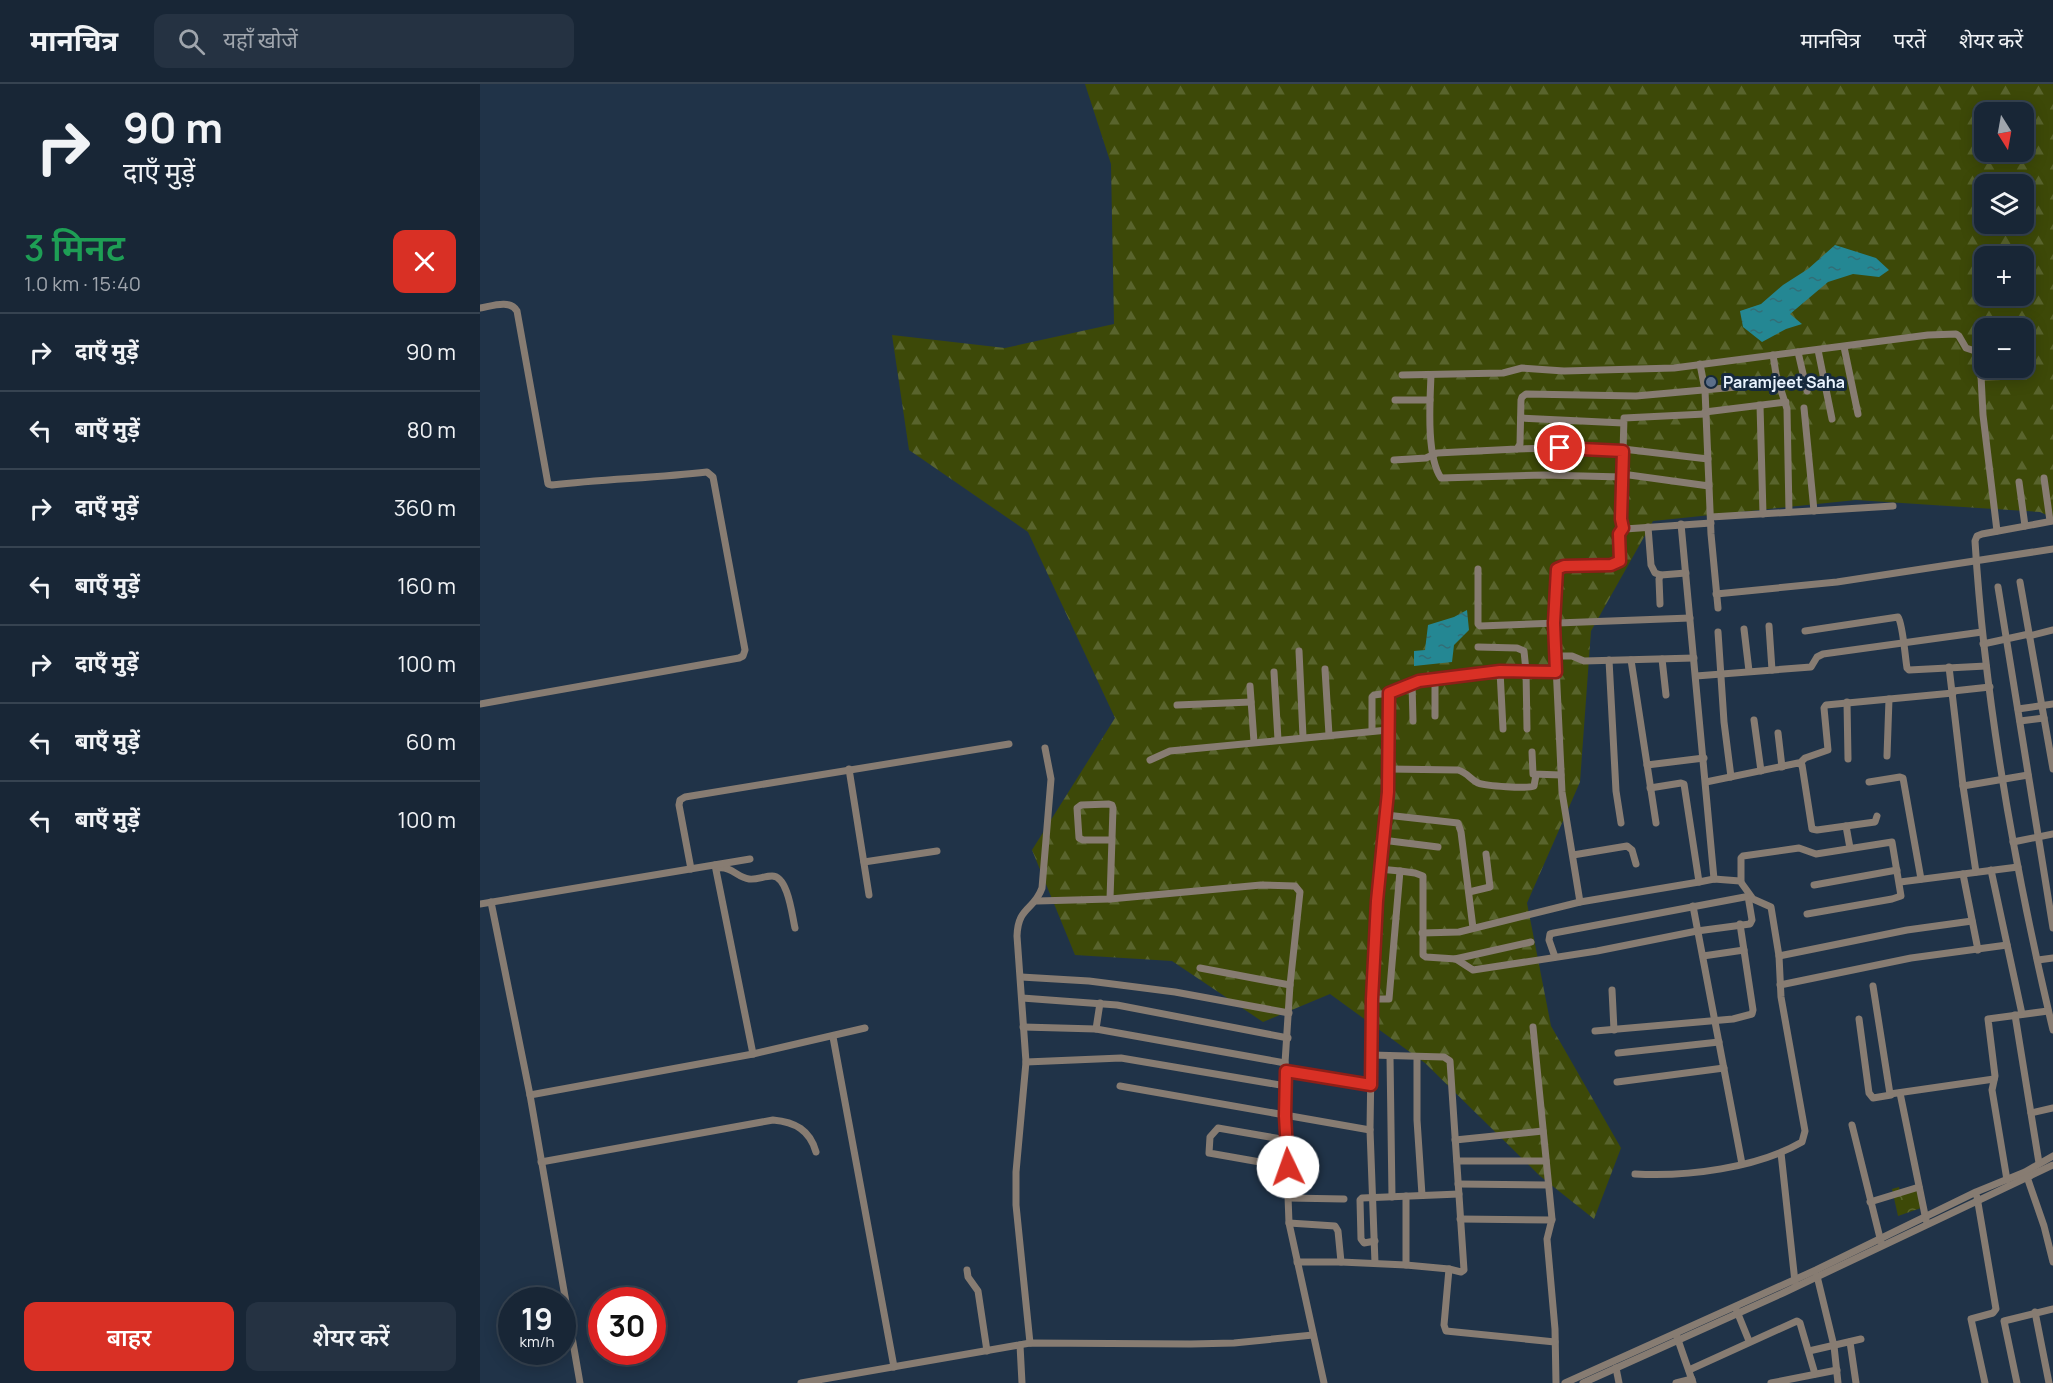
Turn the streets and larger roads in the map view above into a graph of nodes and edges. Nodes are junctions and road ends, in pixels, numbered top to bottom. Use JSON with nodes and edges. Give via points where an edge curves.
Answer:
{"nodes":[{"id":1,"x":480,"y":308,"type":"edge"},
{"id":2,"x":1844,"y":347,"type":"junction"},
{"id":3,"x":1818,"y":350,"type":"junction"},
{"id":4,"x":1974,"y":350,"type":"edge"},
{"id":5,"x":1798,"y":352,"type":"junction"},
{"id":6,"x":1773,"y":355,"type":"junction"},
{"id":7,"x":1700,"y":364,"type":"junction"},
{"id":8,"x":1402,"y":375,"type":"dead end"},
{"id":9,"x":1431,"y":375,"type":"junction"},
{"id":10,"x":1981,"y":378,"type":"edge"},
{"id":11,"x":1759,"y":385,"type":"dead end"},
{"id":12,"x":1705,"y":390,"type":"junction"},
{"id":13,"x":1807,"y":391,"type":"dead end"},
{"id":14,"x":1395,"y":400,"type":"dead end"},
{"id":15,"x":1430,"y":400,"type":"junction"},
{"id":16,"x":1786,"y":402,"type":"junction"},
{"id":17,"x":1760,"y":405,"type":"junction"},
{"id":18,"x":1804,"y":408,"type":"dead end"},
{"id":19,"x":1705,"y":413,"type":"junction"},
{"id":20,"x":1858,"y":414,"type":"dead end"},
{"id":21,"x":1521,"y":418,"type":"junction"},
{"id":22,"x":1832,"y":419,"type":"dead end"},
{"id":23,"x":1623,"y":423,"type":"junction"},
{"id":24,"x":1517,"y":449,"type":"junction"},
{"id":25,"x":1623,"y":450,"type":"junction"},
{"id":26,"x":1433,"y":454,"type":"junction"},
{"id":27,"x":1708,"y":459,"type":"junction"},
{"id":28,"x":1394,"y":460,"type":"dead end"},
{"id":29,"x":1622,"y":476,"type":"junction"},
{"id":30,"x":2044,"y":478,"type":"dead end"},
{"id":31,"x":2019,"y":482,"type":"dead end"},
{"id":32,"x":1709,"y":486,"type":"junction"},
{"id":33,"x":1893,"y":506,"type":"dead end"},
{"id":34,"x":1814,"y":510,"type":"junction"},
{"id":35,"x":1789,"y":512,"type":"junction"},
{"id":36,"x":1763,"y":514,"type":"junction"},
{"id":37,"x":1711,"y":520,"type":"junction"},
{"id":38,"x":2051,"y":521,"type":"edge"},
{"id":39,"x":1682,"y":524,"type":"junction"},
{"id":40,"x":2025,"y":526,"type":"junction"},
{"id":41,"x":1648,"y":527,"type":"junction"},
{"id":42,"x":1623,"y":528,"type":"junction"},
{"id":43,"x":1997,"y":531,"type":"junction"},
{"id":44,"x":2053,"y":549,"type":"edge"},
{"id":45,"x":1976,"y":561,"type":"junction"},
{"id":46,"x":1478,"y":568,"type":"dead end"},
{"id":47,"x":1686,"y":573,"type":"junction"},
{"id":48,"x":1660,"y":575,"type":"junction"},
{"id":49,"x":2020,"y":582,"type":"dead end"},
{"id":50,"x":1998,"y":587,"type":"dead end"},
{"id":51,"x":1716,"y":594,"type":"junction"},
{"id":52,"x":1660,"y":604,"type":"dead end"},
{"id":53,"x":1718,"y":608,"type":"dead end"},
{"id":54,"x":1690,"y":618,"type":"junction"},
{"id":55,"x":1554,"y":623,"type":"junction"},
{"id":56,"x":1769,"y":626,"type":"dead end"},
{"id":57,"x":1744,"y":629,"type":"dead end"},
{"id":58,"x":2053,"y":630,"type":"edge"},
{"id":59,"x":1805,"y":631,"type":"dead end"},
{"id":60,"x":1718,"y":632,"type":"dead end"},
{"id":61,"x":1982,"y":632,"type":"junction"},
{"id":62,"x":2029,"y":635,"type":"junction"},
{"id":63,"x":2006,"y":639,"type":"junction"},
{"id":64,"x":1902,"y":644,"type":"junction"},
{"id":65,"x":1983,"y":644,"type":"junction"},
{"id":66,"x":1478,"y":647,"type":"dead end"},
{"id":67,"x":1299,"y":651,"type":"dead end"},
{"id":68,"x":1555,"y":656,"type":"junction"},
{"id":69,"x":1694,"y":658,"type":"junction"},
{"id":70,"x":1662,"y":659,"type":"junction"},
{"id":71,"x":1609,"y":660,"type":"junction"},
{"id":72,"x":1631,"y":660,"type":"junction"},
{"id":73,"x":1986,"y":666,"type":"junction"},
{"id":74,"x":1949,"y":667,"type":"junction"},
{"id":75,"x":1325,"y":669,"type":"dead end"},
{"id":76,"x":1772,"y":670,"type":"junction"},
{"id":77,"x":1500,"y":671,"type":"junction"},
{"id":78,"x":1526,"y":671,"type":"junction"},
{"id":79,"x":1749,"y":671,"type":"junction"},
{"id":80,"x":1274,"y":672,"type":"dead end"},
{"id":81,"x":1556,"y":672,"type":"junction"},
{"id":82,"x":1721,"y":673,"type":"junction"},
{"id":83,"x":1696,"y":676,"type":"junction"},
{"id":84,"x":1435,"y":679,"type":"junction"},
{"id":85,"x":1412,"y":684,"type":"junction"},
{"id":86,"x":1250,"y":686,"type":"dead end"},
{"id":87,"x":1990,"y":687,"type":"junction"},
{"id":88,"x":1953,"y":692,"type":"junction"},
{"id":89,"x":1389,"y":693,"type":"junction"},
{"id":90,"x":1666,"y":695,"type":"dead end"},
{"id":91,"x":1889,"y":699,"type":"junction"},
{"id":92,"x":1251,"y":702,"type":"junction"},
{"id":93,"x":1847,"y":702,"type":"junction"},
{"id":94,"x":480,"y":704,"type":"edge"},
{"id":95,"x":1177,"y":705,"type":"dead end"},
{"id":96,"x":2053,"y":705,"type":"edge"},
{"id":97,"x":2042,"y":706,"type":"junction"},
{"id":98,"x":2018,"y":709,"type":"junction"},
{"id":99,"x":1435,"y":716,"type":"dead end"},
{"id":100,"x":2044,"y":718,"type":"junction"},
{"id":101,"x":1754,"y":720,"type":"dead end"},
{"id":102,"x":1413,"y":721,"type":"dead end"},
{"id":103,"x":2020,"y":721,"type":"junction"},
{"id":104,"x":1503,"y":729,"type":"dead end"},
{"id":105,"x":1527,"y":729,"type":"dead end"},
{"id":106,"x":1388,"y":730,"type":"junction"},
{"id":107,"x":1372,"y":731,"type":"junction"},
{"id":108,"x":1778,"y":733,"type":"dead end"},
{"id":109,"x":1329,"y":735,"type":"junction"},
{"id":110,"x":1304,"y":737,"type":"junction"},
{"id":111,"x":1278,"y":740,"type":"junction"},
{"id":112,"x":1254,"y":742,"type":"junction"},
{"id":113,"x":1009,"y":744,"type":"dead end"},
{"id":114,"x":1045,"y":748,"type":"dead end"},
{"id":115,"x":1532,"y":752,"type":"dead end"},
{"id":116,"x":1887,"y":756,"type":"dead end"},
{"id":117,"x":1704,"y":758,"type":"junction"},
{"id":118,"x":1848,"y":759,"type":"dead end"},
{"id":119,"x":1150,"y":760,"type":"dead end"},
{"id":120,"x":1800,"y":763,"type":"junction"},
{"id":121,"x":1647,"y":765,"type":"junction"},
{"id":122,"x":1782,"y":767,"type":"junction"},
{"id":123,"x":849,"y":769,"type":"junction"},
{"id":124,"x":1388,"y":769,"type":"junction"},
{"id":125,"x":2053,"y":769,"type":"edge"},
{"id":126,"x":1761,"y":771,"type":"junction"},
{"id":127,"x":1536,"y":775,"type":"junction"},
{"id":128,"x":1562,"y":775,"type":"junction"},
{"id":129,"x":2028,"y":776,"type":"junction"},
{"id":130,"x":1731,"y":777,"type":"junction"},
{"id":131,"x":2003,"y":780,"type":"junction"},
{"id":132,"x":1706,"y":782,"type":"junction"},
{"id":133,"x":1869,"y":782,"type":"dead end"},
{"id":134,"x":1963,"y":786,"type":"junction"},
{"id":135,"x":1650,"y":788,"type":"junction"},
{"id":136,"x":1386,"y":815,"type":"junction"},
{"id":137,"x":1877,"y":816,"type":"dead end"},
{"id":138,"x":1622,"y":823,"type":"dead end"},
{"id":139,"x":1656,"y":823,"type":"dead end"},
{"id":140,"x":1846,"y":826,"type":"junction"},
{"id":141,"x":2053,"y":834,"type":"edge"},
{"id":142,"x":2038,"y":837,"type":"junction"},
{"id":143,"x":1112,"y":840,"type":"junction"},
{"id":144,"x":1382,"y":840,"type":"junction"},
{"id":145,"x":2013,"y":843,"type":"junction"},
{"id":146,"x":1438,"y":847,"type":"dead end"},
{"id":147,"x":1850,"y":848,"type":"junction"},
{"id":148,"x":937,"y":851,"type":"dead end"},
{"id":149,"x":1486,"y":854,"type":"dead end"},
{"id":150,"x":1573,"y":855,"type":"junction"},
{"id":151,"x":750,"y":859,"type":"dead end"},
{"id":152,"x":864,"y":862,"type":"junction"},
{"id":153,"x":1636,"y":864,"type":"dead end"},
{"id":154,"x":716,"y":867,"type":"junction"},
{"id":155,"x":2018,"y":867,"type":"junction"},
{"id":156,"x":691,"y":869,"type":"junction"},
{"id":157,"x":1379,"y":869,"type":"junction"},
{"id":158,"x":1897,"y":870,"type":"junction"},
{"id":159,"x":1991,"y":870,"type":"junction"},
{"id":160,"x":1400,"y":871,"type":"junction"},
{"id":161,"x":1977,"y":872,"type":"junction"},
{"id":162,"x":1963,"y":874,"type":"junction"},
{"id":163,"x":1714,"y":879,"type":"junction"},
{"id":164,"x":1921,"y":879,"type":"junction"},
{"id":165,"x":1741,"y":881,"type":"junction"},
{"id":166,"x":1699,"y":882,"type":"junction"},
{"id":167,"x":1900,"y":882,"type":"junction"},
{"id":168,"x":1814,"y":885,"type":"dead end"},
{"id":169,"x":1469,"y":892,"type":"junction"},
{"id":170,"x":869,"y":895,"type":"dead end"},
{"id":171,"x":1749,"y":896,"type":"junction"},
{"id":172,"x":1110,"y":899,"type":"junction"},
{"id":173,"x":1037,"y":900,"type":"junction"},
{"id":174,"x":491,"y":902,"type":"junction"},
{"id":175,"x":1580,"y":902,"type":"junction"},
{"id":176,"x":480,"y":904,"type":"edge"},
{"id":177,"x":1693,"y":906,"type":"junction"},
{"id":178,"x":1807,"y":914,"type":"dead end"},
{"id":179,"x":1972,"y":921,"type":"junction"},
{"id":180,"x":1740,"y":924,"type":"junction"},
{"id":181,"x":795,"y":928,"type":"dead end"},
{"id":182,"x":1473,"y":928,"type":"junction"},
{"id":183,"x":2053,"y":928,"type":"edge"},
{"id":184,"x":1697,"y":931,"type":"junction"},
{"id":185,"x":1422,"y":933,"type":"junction"},
{"id":186,"x":1530,"y":942,"type":"dead end"},
{"id":187,"x":2007,"y":945,"type":"junction"},
{"id":188,"x":1744,"y":950,"type":"junction"},
{"id":189,"x":1977,"y":950,"type":"junction"},
{"id":190,"x":1703,"y":956,"type":"junction"},
{"id":191,"x":1779,"y":956,"type":"junction"},
{"id":192,"x":1555,"y":957,"type":"junction"},
{"id":193,"x":1455,"y":958,"type":"junction"},
{"id":194,"x":2053,"y":958,"type":"edge"},
{"id":195,"x":2038,"y":960,"type":"junction"},
{"id":196,"x":1200,"y":968,"type":"dead end"},
{"id":197,"x":1021,"y":977,"type":"junction"},
{"id":198,"x":1780,"y":984,"type":"junction"},
{"id":199,"x":1290,"y":985,"type":"junction"},
{"id":200,"x":1873,"y":986,"type":"dead end"},
{"id":201,"x":1612,"y":990,"type":"dead end"},
{"id":202,"x":1022,"y":998,"type":"junction"},
{"id":203,"x":1372,"y":999,"type":"junction"},
{"id":204,"x":1100,"y":1003,"type":"junction"},
{"id":205,"x":2048,"y":1011,"type":"junction"},
{"id":206,"x":1289,"y":1013,"type":"junction"},
{"id":207,"x":2019,"y":1015,"type":"junction"},
{"id":208,"x":1859,"y":1019,"type":"dead end"},
{"id":209,"x":1715,"y":1020,"type":"junction"},
{"id":210,"x":1023,"y":1027,"type":"junction"},
{"id":211,"x":1533,"y":1027,"type":"dead end"},
{"id":212,"x":866,"y":1028,"type":"dead end"},
{"id":213,"x":1096,"y":1029,"type":"junction"},
{"id":214,"x":1614,"y":1030,"type":"junction"},
{"id":215,"x":2053,"y":1030,"type":"edge"},
{"id":216,"x":1594,"y":1032,"type":"dead end"},
{"id":217,"x":833,"y":1037,"type":"junction"},
{"id":218,"x":1288,"y":1038,"type":"junction"},
{"id":219,"x":1719,"y":1041,"type":"junction"},
{"id":220,"x":1618,"y":1053,"type":"dead end"},
{"id":221,"x":753,"y":1054,"type":"junction"},
{"id":222,"x":1371,"y":1055,"type":"junction"},
{"id":223,"x":1390,"y":1056,"type":"junction"},
{"id":224,"x":1417,"y":1056,"type":"junction"},
{"id":225,"x":1026,"y":1062,"type":"junction"},
{"id":226,"x":1285,"y":1063,"type":"junction"},
{"id":227,"x":1724,"y":1068,"type":"junction"},
{"id":228,"x":1286,"y":1071,"type":"junction"},
{"id":229,"x":1994,"y":1079,"type":"junction"},
{"id":230,"x":1617,"y":1082,"type":"dead end"},
{"id":231,"x":1371,"y":1085,"type":"junction"},
{"id":232,"x":1120,"y":1086,"type":"dead end"},
{"id":233,"x":1286,"y":1086,"type":"junction"},
{"id":234,"x":1900,"y":1093,"type":"junction"},
{"id":235,"x":530,"y":1095,"type":"junction"},
{"id":236,"x":1891,"y":1095,"type":"junction"},
{"id":237,"x":2053,"y":1108,"type":"edge"},
{"id":238,"x":2031,"y":1113,"type":"junction"},
{"id":239,"x":1285,"y":1116,"type":"junction"},
{"id":240,"x":1852,"y":1125,"type":"dead end"},
{"id":241,"x":1370,"y":1130,"type":"junction"},
{"id":242,"x":1543,"y":1131,"type":"junction"},
{"id":243,"x":1287,"y":1140,"type":"junction"},
{"id":244,"x":1455,"y":1140,"type":"junction"},
{"id":245,"x":816,"y":1152,"type":"dead end"},
{"id":246,"x":1781,"y":1153,"type":"junction"},
{"id":247,"x":2053,"y":1156,"type":"edge"},
{"id":248,"x":1457,"y":1161,"type":"junction"},
{"id":249,"x":1546,"y":1161,"type":"junction"},
{"id":250,"x":541,"y":1162,"type":"junction"},
{"id":251,"x":2039,"y":1163,"type":"junction"},
{"id":252,"x":1742,"y":1164,"type":"junction"},
{"id":253,"x":2053,"y":1165,"type":"edge"},
{"id":254,"x":1288,"y":1167,"type":"junction"},
{"id":255,"x":1635,"y":1173,"type":"dead end"},
{"id":256,"x":2026,"y":1175,"type":"junction"},
{"id":257,"x":2007,"y":1180,"type":"junction"},
{"id":258,"x":1458,"y":1184,"type":"junction"},
{"id":259,"x":1548,"y":1185,"type":"junction"},
{"id":260,"x":1919,"y":1187,"type":"junction"},
{"id":261,"x":1459,"y":1194,"type":"junction"},
{"id":262,"x":1406,"y":1196,"type":"junction"},
{"id":263,"x":1422,"y":1196,"type":"junction"},
{"id":264,"x":1976,"y":1196,"type":"junction"},
{"id":265,"x":1289,"y":1197,"type":"junction"},
{"id":266,"x":1392,"y":1197,"type":"junction"},
{"id":267,"x":1372,"y":1198,"type":"junction"},
{"id":268,"x":1344,"y":1199,"type":"dead end"},
{"id":269,"x":1870,"y":1202,"type":"junction"},
{"id":270,"x":1460,"y":1219,"type":"junction"},
{"id":271,"x":1552,"y":1220,"type":"junction"},
{"id":272,"x":1926,"y":1220,"type":"junction"},
{"id":273,"x":1289,"y":1223,"type":"junction"},
{"id":274,"x":2053,"y":1223,"type":"edge"},
{"id":275,"x":2044,"y":1226,"type":"junction"},
{"id":276,"x":1375,"y":1241,"type":"junction"},
{"id":277,"x":1881,"y":1242,"type":"junction"},
{"id":278,"x":1297,"y":1262,"type":"junction"},
{"id":279,"x":1341,"y":1262,"type":"junction"},
{"id":280,"x":2053,"y":1262,"type":"edge"},
{"id":281,"x":1375,"y":1263,"type":"junction"},
{"id":282,"x":1406,"y":1265,"type":"junction"},
{"id":283,"x":1449,"y":1269,"type":"junction"},
{"id":284,"x":967,"y":1270,"type":"dead end"},
{"id":285,"x":1817,"y":1276,"type":"junction"},
{"id":286,"x":1795,"y":1283,"type":"junction"},
{"id":287,"x":2053,"y":1309,"type":"edge"},
{"id":288,"x":1736,"y":1310,"type":"junction"},
{"id":289,"x":2035,"y":1312,"type":"junction"},
{"id":290,"x":1312,"y":1335,"type":"junction"},
{"id":291,"x":1676,"y":1336,"type":"junction"},
{"id":292,"x":1861,"y":1339,"type":"dead end"},
{"id":293,"x":1749,"y":1341,"type":"junction"},
{"id":294,"x":1555,"y":1342,"type":"junction"},
{"id":295,"x":1850,"y":1342,"type":"junction"},
{"id":296,"x":1030,"y":1343,"type":"junction"},
{"id":297,"x":1020,"y":1345,"type":"junction"},
{"id":298,"x":1834,"y":1346,"type":"junction"},
{"id":299,"x":987,"y":1351,"type":"junction"},
{"id":300,"x":1809,"y":1351,"type":"junction"},
{"id":301,"x":894,"y":1367,"type":"junction"},
{"id":302,"x":1616,"y":1368,"type":"junction"},
{"id":303,"x":1689,"y":1370,"type":"junction"},
{"id":304,"x":1837,"y":1370,"type":"junction"},
{"id":305,"x":1815,"y":1374,"type":"junction"},
{"id":306,"x":1692,"y":1381,"type":"edge"},
{"id":307,"x":580,"y":1383,"type":"edge"},
{"id":308,"x":801,"y":1383,"type":"edge"},
{"id":309,"x":1022,"y":1383,"type":"edge"},
{"id":310,"x":1324,"y":1383,"type":"edge"},
{"id":311,"x":1556,"y":1383,"type":"edge"},
{"id":312,"x":1565,"y":1383,"type":"edge"},
{"id":313,"x":1583,"y":1383,"type":"edge"},
{"id":314,"x":1619,"y":1383,"type":"edge"},
{"id":315,"x":1676,"y":1383,"type":"edge"},
{"id":316,"x":1771,"y":1383,"type":"edge"},
{"id":317,"x":1838,"y":1383,"type":"edge"},
{"id":318,"x":1856,"y":1383,"type":"edge"},
{"id":319,"x":1985,"y":1383,"type":"edge"},
{"id":320,"x":2017,"y":1383,"type":"edge"},
{"id":321,"x":2049,"y":1383,"type":"edge"}],
"edges":[{"from":1,"to":94,"type":"street","via":[[508,304],[517,311],[548,484],[707,472],[713,477],[745,650],[739,658]]},
{"from":2,"to":3,"type":"street"},
{"from":2,"to":4,"type":"street","via":[[1949,333],[1959,336],[1966,348]]},
{"from":2,"to":20,"type":"street"},
{"from":3,"to":5,"type":"street"},
{"from":3,"to":22,"type":"street"},
{"from":5,"to":6,"type":"street"},
{"from":5,"to":13,"type":"street"},
{"from":6,"to":7,"type":"street"},
{"from":6,"to":16,"type":"street"},
{"from":7,"to":9,"type":"street","via":[[1564,371],[1522,368],[1503,373]]},
{"from":7,"to":12,"type":"street"},
{"from":8,"to":9,"type":"street"},
{"from":9,"to":15,"type":"street"},
{"from":10,"to":43,"type":"street"},
{"from":11,"to":12,"type":"street"},
{"from":12,"to":19,"type":"street"},
{"from":12,"to":21,"type":"street","via":[[1636,396],[1526,394],[1522,397]]},
{"from":14,"to":15,"type":"street"},
{"from":15,"to":26,"type":"street"},
{"from":16,"to":17,"type":"street"},
{"from":16,"to":35,"type":"street"},
{"from":17,"to":19,"type":"street"},
{"from":17,"to":36,"type":"street"},
{"from":18,"to":34,"type":"street"},
{"from":19,"to":23,"type":"street","via":[[1626,417]]},
{"from":19,"to":27,"type":"street"},
{"from":21,"to":23,"type":"street"},
{"from":21,"to":24,"type":"street"},
{"from":23,"to":25,"type":"street"},
{"from":24,"to":25,"type":"street"},
{"from":24,"to":26,"type":"street"},
{"from":25,"to":27,"type":"street"},
{"from":25,"to":29,"type":"street"},
{"from":26,"to":28,"type":"street"},
{"from":26,"to":29,"type":"street","via":[[1441,478]]},
{"from":27,"to":32,"type":"street"},
{"from":29,"to":32,"type":"street"},
{"from":29,"to":42,"type":"street"},
{"from":30,"to":38,"type":"street"},
{"from":31,"to":40,"type":"street"},
{"from":32,"to":37,"type":"street"},
{"from":33,"to":34,"type":"street"},
{"from":34,"to":35,"type":"street"},
{"from":35,"to":36,"type":"street"},
{"from":36,"to":37,"type":"street"},
{"from":37,"to":39,"type":"street"},
{"from":37,"to":51,"type":"street"},
{"from":38,"to":40,"type":"street"},
{"from":39,"to":41,"type":"street"},
{"from":39,"to":47,"type":"street"},
{"from":40,"to":43,"type":"street"},
{"from":41,"to":42,"type":"street"},
{"from":41,"to":48,"type":"street","via":[[1651,565]]},
{"from":42,"to":55,"type":"street","via":[[1619,534],[1618,563],[1557,569]]},
{"from":43,"to":45,"type":"street","via":[[1975,538]]},
{"from":44,"to":45,"type":"street"},
{"from":45,"to":51,"type":"street","via":[[1837,582]]},
{"from":45,"to":61,"type":"street"},
{"from":46,"to":55,"type":"street","via":[[1479,625]]},
{"from":47,"to":48,"type":"street"},
{"from":47,"to":54,"type":"street"},
{"from":48,"to":52,"type":"street"},
{"from":49,"to":62,"type":"street"},
{"from":50,"to":63,"type":"street"},
{"from":51,"to":53,"type":"street"},
{"from":54,"to":55,"type":"street"},
{"from":54,"to":69,"type":"street"},
{"from":55,"to":68,"type":"street"},
{"from":56,"to":76,"type":"street"},
{"from":57,"to":79,"type":"street"},
{"from":58,"to":62,"type":"street"},
{"from":59,"to":64,"type":"street","via":[[1898,617]]},
{"from":60,"to":82,"type":"street"},
{"from":61,"to":64,"type":"street"},
{"from":61,"to":65,"type":"street"},
{"from":62,"to":63,"type":"street"},
{"from":62,"to":97,"type":"street"},
{"from":63,"to":65,"type":"street"},
{"from":63,"to":98,"type":"street"},
{"from":64,"to":74,"type":"street","via":[[1909,670]]},
{"from":64,"to":76,"type":"street","via":[[1823,654],[1811,667]]},
{"from":65,"to":73,"type":"street"},
{"from":66,"to":78,"type":"street","via":[[1522,649]]},
{"from":67,"to":110,"type":"street"},
{"from":68,"to":71,"type":"street"},
{"from":68,"to":81,"type":"street"},
{"from":69,"to":70,"type":"street"},
{"from":69,"to":83,"type":"street"},
{"from":70,"to":72,"type":"street"},
{"from":70,"to":90,"type":"street"},
{"from":71,"to":72,"type":"street"},
{"from":71,"to":138,"type":"street","via":[[1616,791]]},
{"from":72,"to":121,"type":"street"},
{"from":73,"to":74,"type":"street"},
{"from":73,"to":87,"type":"street"},
{"from":74,"to":88,"type":"street"},
{"from":75,"to":109,"type":"street"},
{"from":76,"to":79,"type":"street"},
{"from":77,"to":78,"type":"street"},
{"from":77,"to":84,"type":"street"},
{"from":77,"to":104,"type":"street"},
{"from":78,"to":81,"type":"street"},
{"from":78,"to":105,"type":"street"},
{"from":79,"to":82,"type":"street"},
{"from":80,"to":111,"type":"street"},
{"from":81,"to":128,"type":"street"},
{"from":82,"to":83,"type":"street"},
{"from":82,"to":130,"type":"street"},
{"from":83,"to":117,"type":"street"},
{"from":84,"to":85,"type":"street"},
{"from":84,"to":99,"type":"street"},
{"from":85,"to":89,"type":"street"},
{"from":85,"to":102,"type":"street"},
{"from":86,"to":92,"type":"street"},
{"from":87,"to":88,"type":"street"},
{"from":87,"to":131,"type":"street"},
{"from":88,"to":91,"type":"street"},
{"from":88,"to":134,"type":"street"},
{"from":89,"to":106,"type":"street"},
{"from":89,"to":107,"type":"street","via":[[1372,697]]},
{"from":91,"to":93,"type":"street"},
{"from":91,"to":116,"type":"street"},
{"from":92,"to":95,"type":"street"},
{"from":92,"to":112,"type":"street"},
{"from":93,"to":118,"type":"street"},
{"from":93,"to":120,"type":"street","via":[[1826,705],[1828,750]]},
{"from":96,"to":97,"type":"street"},
{"from":97,"to":98,"type":"street"},
{"from":97,"to":100,"type":"street"},
{"from":98,"to":103,"type":"street"},
{"from":100,"to":103,"type":"street"},
{"from":100,"to":125,"type":"street"},
{"from":101,"to":126,"type":"street"},
{"from":103,"to":129,"type":"street"},
{"from":106,"to":107,"type":"street"},
{"from":106,"to":124,"type":"street"},
{"from":107,"to":109,"type":"street"},
{"from":108,"to":122,"type":"street"},
{"from":109,"to":110,"type":"street"},
{"from":110,"to":111,"type":"street"},
{"from":111,"to":112,"type":"street"},
{"from":112,"to":119,"type":"street","via":[[1170,751]]},
{"from":113,"to":123,"type":"street"},
{"from":114,"to":173,"type":"street","via":[[1051,779],[1044,873]]},
{"from":115,"to":127,"type":"street","via":[[1532,772]]},
{"from":117,"to":121,"type":"street"},
{"from":117,"to":132,"type":"street"},
{"from":120,"to":122,"type":"street"},
{"from":120,"to":140,"type":"street","via":[[1812,829]]},
{"from":121,"to":135,"type":"street"},
{"from":122,"to":126,"type":"street"},
{"from":123,"to":152,"type":"street"},
{"from":123,"to":156,"type":"street","via":[[681,800]]},
{"from":124,"to":127,"type":"street","via":[[1458,770],[1478,783],[1524,788],[1534,786]]},
{"from":124,"to":136,"type":"street"},
{"from":126,"to":130,"type":"street"},
{"from":127,"to":128,"type":"street"},
{"from":128,"to":150,"type":"street"},
{"from":129,"to":131,"type":"street"},
{"from":129,"to":142,"type":"street"},
{"from":130,"to":132,"type":"street"},
{"from":131,"to":134,"type":"street"},
{"from":131,"to":145,"type":"street"},
{"from":132,"to":163,"type":"street"},
{"from":133,"to":164,"type":"street","via":[[1903,778]]},
{"from":134,"to":161,"type":"street"},
{"from":135,"to":139,"type":"street"},
{"from":135,"to":166,"type":"street","via":[[1684,784]]},
{"from":136,"to":144,"type":"street"},
{"from":136,"to":169,"type":"street","via":[[1458,823]]},
{"from":137,"to":140,"type":"street","via":[[1875,822]]},
{"from":140,"to":147,"type":"street"},
{"from":141,"to":142,"type":"street"},
{"from":142,"to":145,"type":"street"},
{"from":142,"to":183,"type":"street"},
{"from":143,"to":143,"type":"street","via":[[1079,838],[1077,808],[1111,804]]},
{"from":143,"to":172,"type":"street"},
{"from":144,"to":146,"type":"street"},
{"from":144,"to":157,"type":"street"},
{"from":145,"to":155,"type":"street"},
{"from":147,"to":158,"type":"street","via":[[1892,842]]},
{"from":147,"to":165,"type":"street","via":[[1815,854],[1798,848],[1743,856]]},
{"from":148,"to":152,"type":"street"},
{"from":149,"to":169,"type":"street","via":[[1490,887]]},
{"from":150,"to":153,"type":"street","via":[[1628,846]]},
{"from":150,"to":175,"type":"street"},
{"from":151,"to":154,"type":"street"},
{"from":152,"to":170,"type":"street"},
{"from":154,"to":156,"type":"street"},
{"from":154,"to":181,"type":"street","via":[[725,867],[748,879],[779,878],[785,886]]},
{"from":154,"to":221,"type":"street"},
{"from":155,"to":159,"type":"street"},
{"from":155,"to":195,"type":"street"},
{"from":156,"to":174,"type":"street"},
{"from":157,"to":160,"type":"street"},
{"from":157,"to":203,"type":"street"},
{"from":158,"to":167,"type":"street"},
{"from":158,"to":168,"type":"street"},
{"from":159,"to":161,"type":"street"},
{"from":159,"to":187,"type":"street"},
{"from":160,"to":185,"type":"street","via":[[1423,876]]},
{"from":160,"to":203,"type":"street","via":[[1390,996],[1387,1000]]},
{"from":161,"to":162,"type":"street"},
{"from":162,"to":164,"type":"street"},
{"from":162,"to":179,"type":"street"},
{"from":163,"to":165,"type":"street"},
{"from":163,"to":166,"type":"street"},
{"from":164,"to":167,"type":"street"},
{"from":165,"to":171,"type":"street"},
{"from":166,"to":175,"type":"street"},
{"from":167,"to":178,"type":"street","via":[[1898,898]]},
{"from":169,"to":182,"type":"street"},
{"from":171,"to":177,"type":"street"},
{"from":171,"to":180,"type":"street","via":[[1752,922]]},
{"from":171,"to":191,"type":"street","via":[[1771,907]]},
{"from":172,"to":173,"type":"street"},
{"from":172,"to":199,"type":"street","via":[[1261,885],[1295,886],[1300,892]]},
{"from":173,"to":197,"type":"street","via":[[1022,914],[1017,926]]},
{"from":174,"to":176,"type":"street"},
{"from":174,"to":235,"type":"street"},
{"from":175,"to":182,"type":"street"},
{"from":177,"to":184,"type":"street"},
{"from":177,"to":192,"type":"street","via":[[1550,934]]},
{"from":179,"to":189,"type":"street"},
{"from":179,"to":191,"type":"street"},
{"from":180,"to":184,"type":"street"},
{"from":180,"to":188,"type":"street"},
{"from":182,"to":185,"type":"street","via":[[1454,933]]},
{"from":184,"to":190,"type":"street"},
{"from":184,"to":192,"type":"street"},
{"from":185,"to":193,"type":"street","via":[[1424,956]]},
{"from":186,"to":193,"type":"street"},
{"from":187,"to":189,"type":"street"},
{"from":187,"to":207,"type":"street"},
{"from":188,"to":190,"type":"street"},
{"from":188,"to":209,"type":"street","via":[[1753,1012],[1750,1016]]},
{"from":189,"to":198,"type":"street","via":[[1911,958]]},
{"from":190,"to":209,"type":"street"},
{"from":191,"to":198,"type":"street"},
{"from":192,"to":193,"type":"street","via":[[1476,970]]},
{"from":194,"to":195,"type":"street"},
{"from":195,"to":205,"type":"street"},
{"from":196,"to":199,"type":"street"},
{"from":197,"to":202,"type":"street"},
{"from":197,"to":206,"type":"street","via":[[1164,991]]},
{"from":198,"to":246,"type":"street","via":[[1805,1131],[1802,1142]]},
{"from":199,"to":206,"type":"street"},
{"from":200,"to":236,"type":"street"},
{"from":201,"to":214,"type":"street"},
{"from":202,"to":204,"type":"street"},
{"from":202,"to":210,"type":"street"},
{"from":203,"to":222,"type":"street"},
{"from":204,"to":213,"type":"street"},
{"from":204,"to":218,"type":"street"},
{"from":205,"to":207,"type":"street"},
{"from":205,"to":215,"type":"street"},
{"from":206,"to":218,"type":"street"},
{"from":207,"to":229,"type":"street","via":[[1988,1019]]},
{"from":207,"to":238,"type":"street"},
{"from":208,"to":236,"type":"street","via":[[1869,1093],[1873,1098]]},
{"from":209,"to":214,"type":"street"},
{"from":209,"to":219,"type":"street"},
{"from":210,"to":213,"type":"street"},
{"from":210,"to":225,"type":"street"},
{"from":211,"to":242,"type":"street"},
{"from":212,"to":217,"type":"street"},
{"from":213,"to":226,"type":"street"},
{"from":214,"to":216,"type":"street"},
{"from":217,"to":221,"type":"street"},
{"from":217,"to":301,"type":"street"},
{"from":218,"to":226,"type":"street"},
{"from":219,"to":220,"type":"street"},
{"from":219,"to":227,"type":"street"},
{"from":221,"to":235,"type":"street"},
{"from":222,"to":223,"type":"street"},
{"from":222,"to":231,"type":"street"},
{"from":223,"to":224,"type":"street"},
{"from":223,"to":266,"type":"street"},
{"from":224,"to":244,"type":"street","via":[[1450,1061]]},
{"from":224,"to":263,"type":"street"},
{"from":225,"to":233,"type":"street","via":[[1121,1058]]},
{"from":225,"to":296,"type":"street","via":[[1016,1205]]},
{"from":226,"to":228,"type":"street"},
{"from":227,"to":230,"type":"street"},
{"from":227,"to":252,"type":"street"},
{"from":228,"to":231,"type":"street"},
{"from":228,"to":233,"type":"street"},
{"from":229,"to":234,"type":"street"},
{"from":229,"to":257,"type":"street","via":[[1992,1090]]},
{"from":231,"to":241,"type":"street"},
{"from":232,"to":239,"type":"street"},
{"from":233,"to":239,"type":"street"},
{"from":234,"to":236,"type":"street"},
{"from":234,"to":260,"type":"street"},
{"from":235,"to":250,"type":"street"},
{"from":237,"to":238,"type":"street"},
{"from":238,"to":251,"type":"street"},
{"from":239,"to":241,"type":"street"},
{"from":239,"to":243,"type":"street"},
{"from":240,"to":269,"type":"street"},
{"from":241,"to":267,"type":"street"},
{"from":242,"to":244,"type":"street"},
{"from":242,"to":249,"type":"street"},
{"from":243,"to":254,"type":"street"},
{"from":243,"to":254,"type":"street","via":[[1218,1128],[1210,1137],[1209,1153]]},
{"from":244,"to":248,"type":"street"},
{"from":245,"to":250,"type":"street","via":[[806,1132],[773,1120]]},
{"from":246,"to":252,"type":"street"},
{"from":246,"to":286,"type":"street"},
{"from":247,"to":251,"type":"street"},
{"from":248,"to":249,"type":"street"},
{"from":248,"to":258,"type":"street"},
{"from":249,"to":259,"type":"street"},
{"from":250,"to":307,"type":"street"},
{"from":251,"to":256,"type":"street"},
{"from":252,"to":255,"type":"street","via":[[1656,1175]]},
{"from":253,"to":256,"type":"street"},
{"from":254,"to":265,"type":"street"},
{"from":256,"to":257,"type":"street"},
{"from":256,"to":264,"type":"street"},
{"from":256,"to":275,"type":"street"},
{"from":257,"to":264,"type":"street"},
{"from":258,"to":259,"type":"street"},
{"from":258,"to":261,"type":"street"},
{"from":259,"to":271,"type":"street"},
{"from":260,"to":269,"type":"street"},
{"from":260,"to":272,"type":"street"},
{"from":261,"to":263,"type":"street"},
{"from":261,"to":270,"type":"street"},
{"from":262,"to":263,"type":"street"},
{"from":262,"to":266,"type":"street"},
{"from":262,"to":282,"type":"street"},
{"from":264,"to":272,"type":"street"},
{"from":264,"to":319,"type":"street","via":[[1996,1309],[1971,1319]]},
{"from":265,"to":268,"type":"street"},
{"from":265,"to":273,"type":"street"},
{"from":266,"to":267,"type":"street"},
{"from":267,"to":276,"type":"street"},
{"from":267,"to":276,"type":"street","via":[[1360,1200],[1361,1239]]},
{"from":269,"to":277,"type":"street"},
{"from":270,"to":271,"type":"street"},
{"from":270,"to":283,"type":"street","via":[[1464,1270]]},
{"from":271,"to":294,"type":"street","via":[[1547,1239]]},
{"from":272,"to":277,"type":"street"},
{"from":273,"to":278,"type":"street"},
{"from":273,"to":279,"type":"street","via":[[1335,1226]]},
{"from":274,"to":275,"type":"street"},
{"from":275,"to":280,"type":"street"},
{"from":276,"to":281,"type":"street"},
{"from":277,"to":285,"type":"street"},
{"from":277,"to":286,"type":"street"},
{"from":278,"to":279,"type":"street"},
{"from":278,"to":290,"type":"street"},
{"from":279,"to":281,"type":"street"},
{"from":281,"to":282,"type":"street"},
{"from":282,"to":283,"type":"street"},
{"from":283,"to":294,"type":"street","via":[[1446,1331]]},
{"from":284,"to":299,"type":"street","via":[[978,1291]]},
{"from":285,"to":286,"type":"street"},
{"from":285,"to":298,"type":"street"},
{"from":286,"to":288,"type":"street"},
{"from":287,"to":289,"type":"street"},
{"from":288,"to":291,"type":"street"},
{"from":288,"to":293,"type":"street"},
{"from":289,"to":320,"type":"street","via":[[2004,1321]]},
{"from":289,"to":321,"type":"street"},
{"from":290,"to":296,"type":"street","via":[[1202,1344]]},
{"from":290,"to":310,"type":"street"},
{"from":291,"to":302,"type":"street"},
{"from":291,"to":303,"type":"street"},
{"from":291,"to":312,"type":"street"},
{"from":292,"to":295,"type":"street"},
{"from":293,"to":300,"type":"street","via":[[1797,1321]]},
{"from":293,"to":303,"type":"street"},
{"from":294,"to":311,"type":"street"},
{"from":295,"to":298,"type":"street"},
{"from":295,"to":318,"type":"street"},
{"from":296,"to":297,"type":"street"},
{"from":297,"to":299,"type":"street"},
{"from":297,"to":309,"type":"street"},
{"from":298,"to":300,"type":"street"},
{"from":298,"to":304,"type":"street"},
{"from":299,"to":301,"type":"street"},
{"from":300,"to":305,"type":"street"},
{"from":301,"to":308,"type":"street"},
{"from":302,"to":313,"type":"street"},
{"from":302,"to":314,"type":"street"},
{"from":303,"to":306,"type":"street"},
{"from":304,"to":305,"type":"street"},
{"from":304,"to":317,"type":"street"},
{"from":305,"to":316,"type":"street"},
{"from":306,"to":315,"type":"street"}]}
